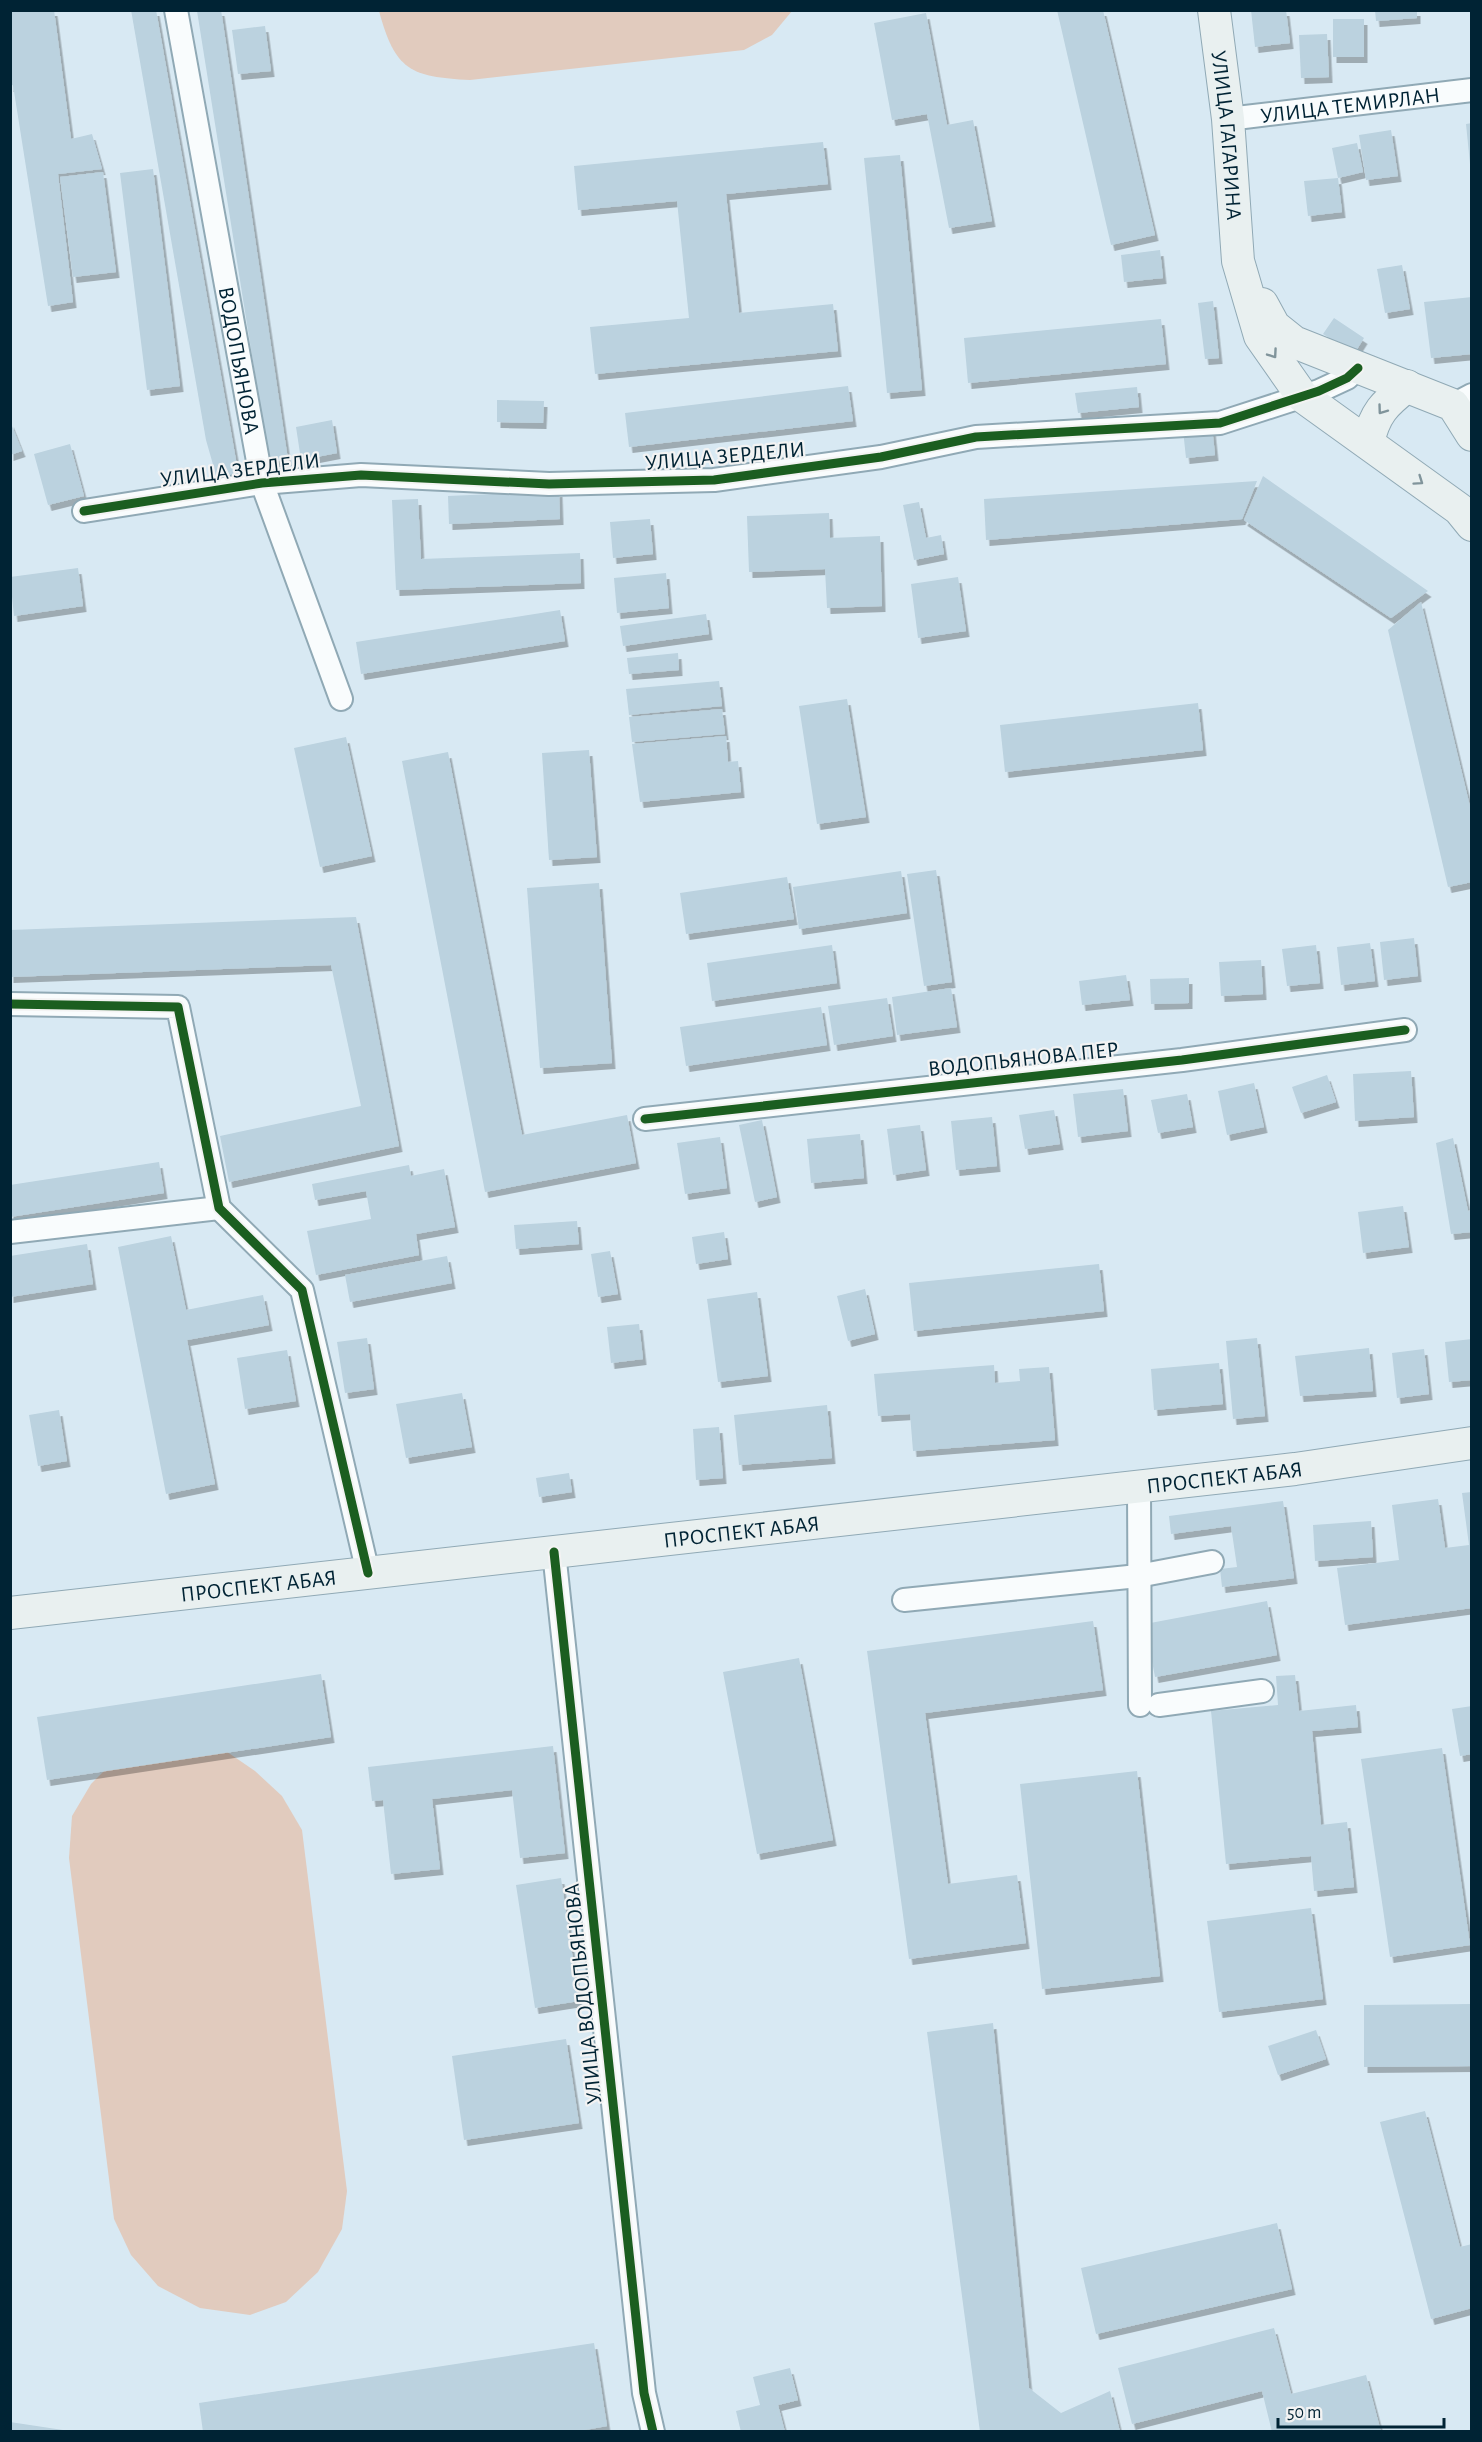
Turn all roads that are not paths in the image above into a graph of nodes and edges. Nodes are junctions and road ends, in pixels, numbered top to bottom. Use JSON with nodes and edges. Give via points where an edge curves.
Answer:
{"nodes":[{"id":1,"x":176,"y":10,"type":"edge"},
{"id":2,"x":1214,"y":10,"type":"edge"},
{"id":3,"x":1472,"y":90,"type":"edge"},
{"id":4,"x":1228,"y":119,"type":"junction"},
{"id":5,"x":1238,"y":261,"type":"junction"},
{"id":6,"x":1358,"y":368,"type":"junction"},
{"id":7,"x":1407,"y":386,"type":"junction"},
{"id":8,"x":1302,"y":396,"type":"junction"},
{"id":9,"x":1462,"y":400,"type":"edge"},
{"id":10,"x":1472,"y":435,"type":"edge"},
{"id":11,"x":1368,"y":442,"type":"junction"},
{"id":12,"x":262,"y":483,"type":"junction"},
{"id":13,"x":84,"y":511,"type":"dead end"},
{"id":14,"x":1467,"y":515,"type":"edge"},
{"id":15,"x":341,"y":699,"type":"dead end"},
{"id":16,"x":10,"y":1004,"type":"edge"},
{"id":17,"x":1405,"y":1030,"type":"dead end"},
{"id":18,"x":645,"y":1119,"type":"dead end"},
{"id":19,"x":219,"y":1208,"type":"junction"},
{"id":20,"x":10,"y":1232,"type":"edge"},
{"id":21,"x":1472,"y":1443,"type":"edge"},
{"id":22,"x":1138,"y":1487,"type":"junction"},
{"id":23,"x":554,"y":1551,"type":"junction"},
{"id":24,"x":1212,"y":1562,"type":"dead end"},
{"id":25,"x":368,"y":1573,"type":"junction"},
{"id":26,"x":1138,"y":1576,"type":"junction"},
{"id":27,"x":904,"y":1600,"type":"dead end"},
{"id":28,"x":10,"y":1613,"type":"edge"},
{"id":29,"x":1262,"y":1691,"type":"dead end"},
{"id":30,"x":653,"y":2432,"type":"edge"}],
"edges":[{"from":1,"to":12,"type":"street","name":"ВОДОПЬЯНОВА"},
{"from":2,"to":4,"type":"main road","name":"УЛИЦА ГАГАРИНА"},
{"from":3,"to":4,"type":"street","name":"УЛИЦА ТЕМИРЛАН"},
{"from":4,"to":5,"type":"main road","name":"УЛИЦА ГАГАРИНА"},
{"from":5,"to":6,"type":"main road","name":"УЛИЦА ГАГАРИНА","via":[[1274,326],[1294,342]]},
{"from":5,"to":8,"type":"main road","name":"УЛИЦА ГАГАРИНА","one_way":true,"via":[[1260,336]]},
{"from":6,"to":7,"type":"main road","name":"УЛИЦА ГАГАРИНА"},
{"from":6,"to":8,"type":"street","name":"УЛИЦА ЗЕРДЕЛИ","via":[[1335,384]]},
{"from":7,"to":9,"type":"main road","name":"УЛИЦА ГАГАРИНА"},
{"from":7,"to":11,"type":"main road","one_way":true,"via":[[1379,412]]},
{"from":8,"to":11,"type":"main road","name":"УЛИЦА ГАГАРИНА"},
{"from":8,"to":12,"type":"street","name":"УЛИЦА ЗЕРДЕЛИ","via":[[1220,423],[976,437],[882,457],[714,480],[549,484],[361,475]]},
{"from":9,"to":10,"type":"main road","name":"УЛИЦА ГАГАРИНА"},
{"from":11,"to":14,"type":"main road","name":"УЛИЦА ГАГАРИНА","one_way":true},
{"from":12,"to":13,"type":"street","name":"УЛИЦА ЗЕРДЕЛИ"},
{"from":12,"to":15,"type":"street","name":"ВОДОПЬЯНОВА"},
{"from":16,"to":19,"type":"street","via":[[178,1007]]},
{"from":17,"to":18,"type":"street","name":"ВОДОПЬЯНОВА ПЕР","via":[[1182,1060]]},
{"from":19,"to":20,"type":"street"},
{"from":19,"to":25,"type":"street","via":[[302,1290]]},
{"from":21,"to":22,"type":"main road","name":"ПРОСПЕКТ АБАЯ"},
{"from":22,"to":23,"type":"main road","name":"ПРОСПЕКТ АБАЯ"},
{"from":22,"to":26,"type":"street"},
{"from":23,"to":25,"type":"main road","name":"ПРОСПЕКТ АБАЯ"},
{"from":23,"to":30,"type":"street","name":"УЛИЦА ВОДОПЬЯНОВА","via":[[644,2393]]},
{"from":24,"to":26,"type":"street"},
{"from":25,"to":28,"type":"main road","name":"ПРОСПЕКТ АБАЯ"},
{"from":26,"to":27,"type":"street"},
{"from":26,"to":29,"type":"street","via":[[1150,1705]]}]}
